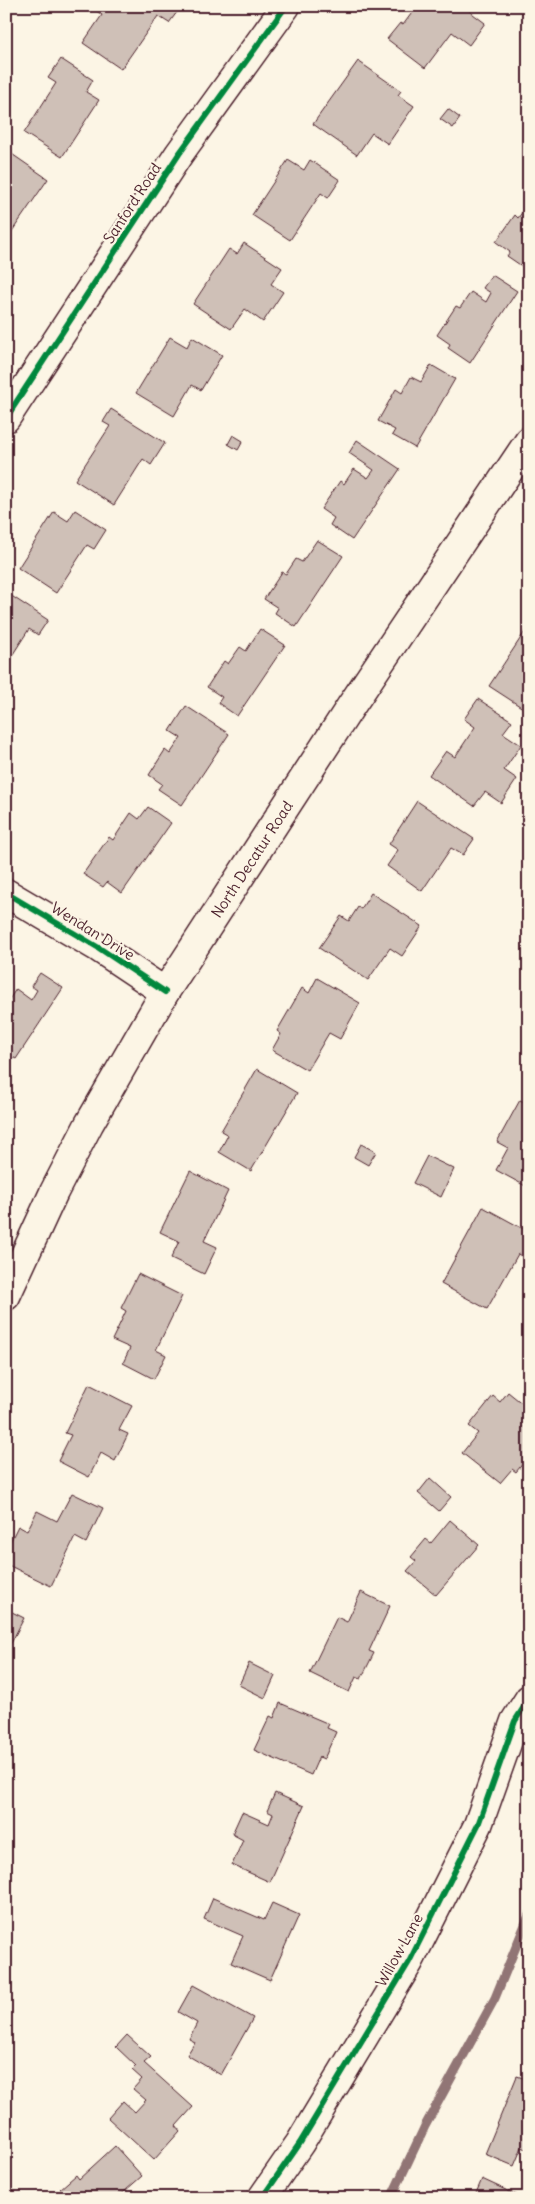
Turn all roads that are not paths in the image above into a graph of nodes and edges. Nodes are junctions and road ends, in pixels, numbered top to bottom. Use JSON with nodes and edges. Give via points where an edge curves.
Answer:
{"nodes":[{"id":1,"x":286,"y":6,"type":"edge"},
{"id":2,"x":6,"y":418,"type":"edge"},
{"id":3,"x":529,"y":441,"type":"edge"},
{"id":4,"x":6,"y":893,"type":"edge"},
{"id":5,"x":165,"y":992,"type":"junction"},
{"id":6,"x":6,"y":1296,"type":"edge"},
{"id":7,"x":529,"y":1699,"type":"edge"},
{"id":8,"x":262,"y":2198,"type":"edge"}],
"edges":[{"from":1,"to":2,"type":"street","name":"Sanford Road","via":[[180,154]]},
{"from":3,"to":5,"type":"street","name":"North Decatur Road"},
{"from":4,"to":5,"type":"street","name":"Wendan Drive"},
{"from":5,"to":6,"type":"street","name":"North Decatur Road","via":[[89,1124]]},
{"from":7,"to":8,"type":"street","name":"Willow Lane","via":[[515,1721],[478,1825],[409,1962],[300,2144]]}]}
